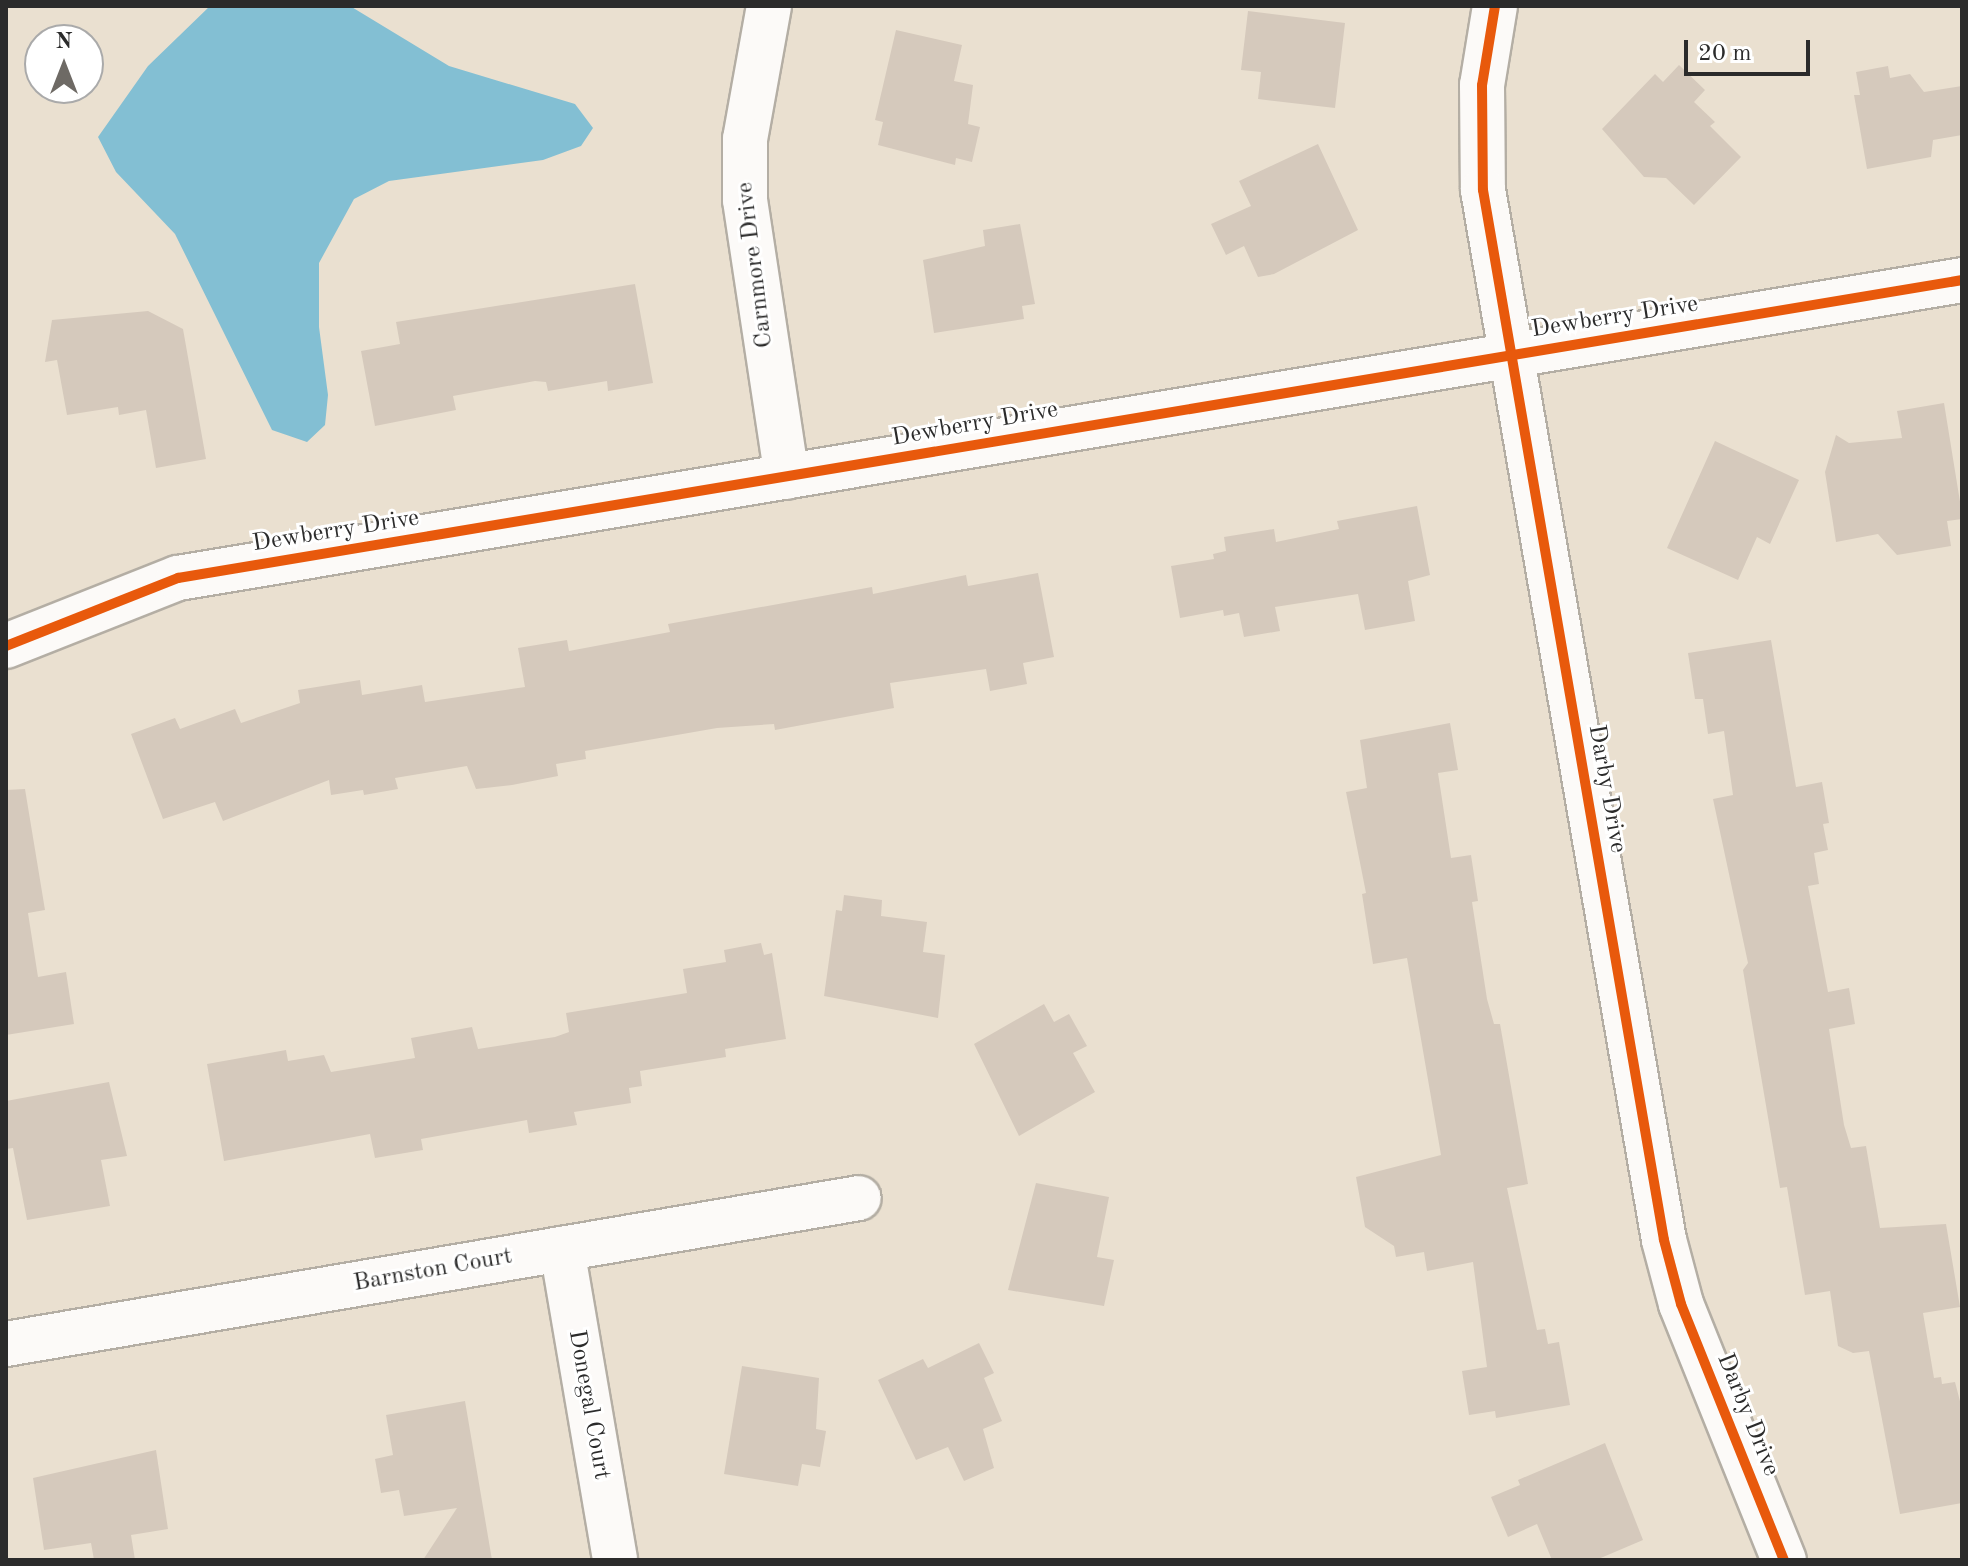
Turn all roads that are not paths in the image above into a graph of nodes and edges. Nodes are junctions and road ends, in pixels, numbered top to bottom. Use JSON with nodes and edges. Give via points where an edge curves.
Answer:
{"nodes":[{"id":1,"x":769,"y":6,"type":"edge"},
{"id":2,"x":1495,"y":6,"type":"edge"},
{"id":3,"x":1962,"y":280,"type":"edge"},
{"id":4,"x":1512,"y":355,"type":"junction"},
{"id":5,"x":787,"y":477,"type":"junction"},
{"id":6,"x":6,"y":646,"type":"edge"},
{"id":7,"x":859,"y":1198,"type":"dead end"},
{"id":8,"x":562,"y":1249,"type":"junction"},
{"id":9,"x":6,"y":1344,"type":"edge"},
{"id":10,"x":615,"y":1560,"type":"edge"},
{"id":11,"x":1784,"y":1560,"type":"edge"}],
"edges":[{"from":1,"to":5,"type":"street","name":"Carnmore Drive","via":[[745,139],[745,200]]},
{"from":2,"to":4,"type":"street","name":"Darby Drive","via":[[1482,85],[1481,150]]},
{"from":3,"to":4,"type":"street","name":"Dewberry Drive"},
{"from":4,"to":5,"type":"street","name":"Dewberry Drive"},
{"from":4,"to":11,"type":"street","name":"Darby Drive","via":[[1664,1240],[1681,1304]]},
{"from":5,"to":6,"type":"street","name":"Dewberry Drive","via":[[178,578]]},
{"from":7,"to":8,"type":"street","name":"Barnston Court"},
{"from":8,"to":9,"type":"street","name":"Barnston Court"},
{"from":8,"to":10,"type":"street","name":"Donegal Court"}]}
